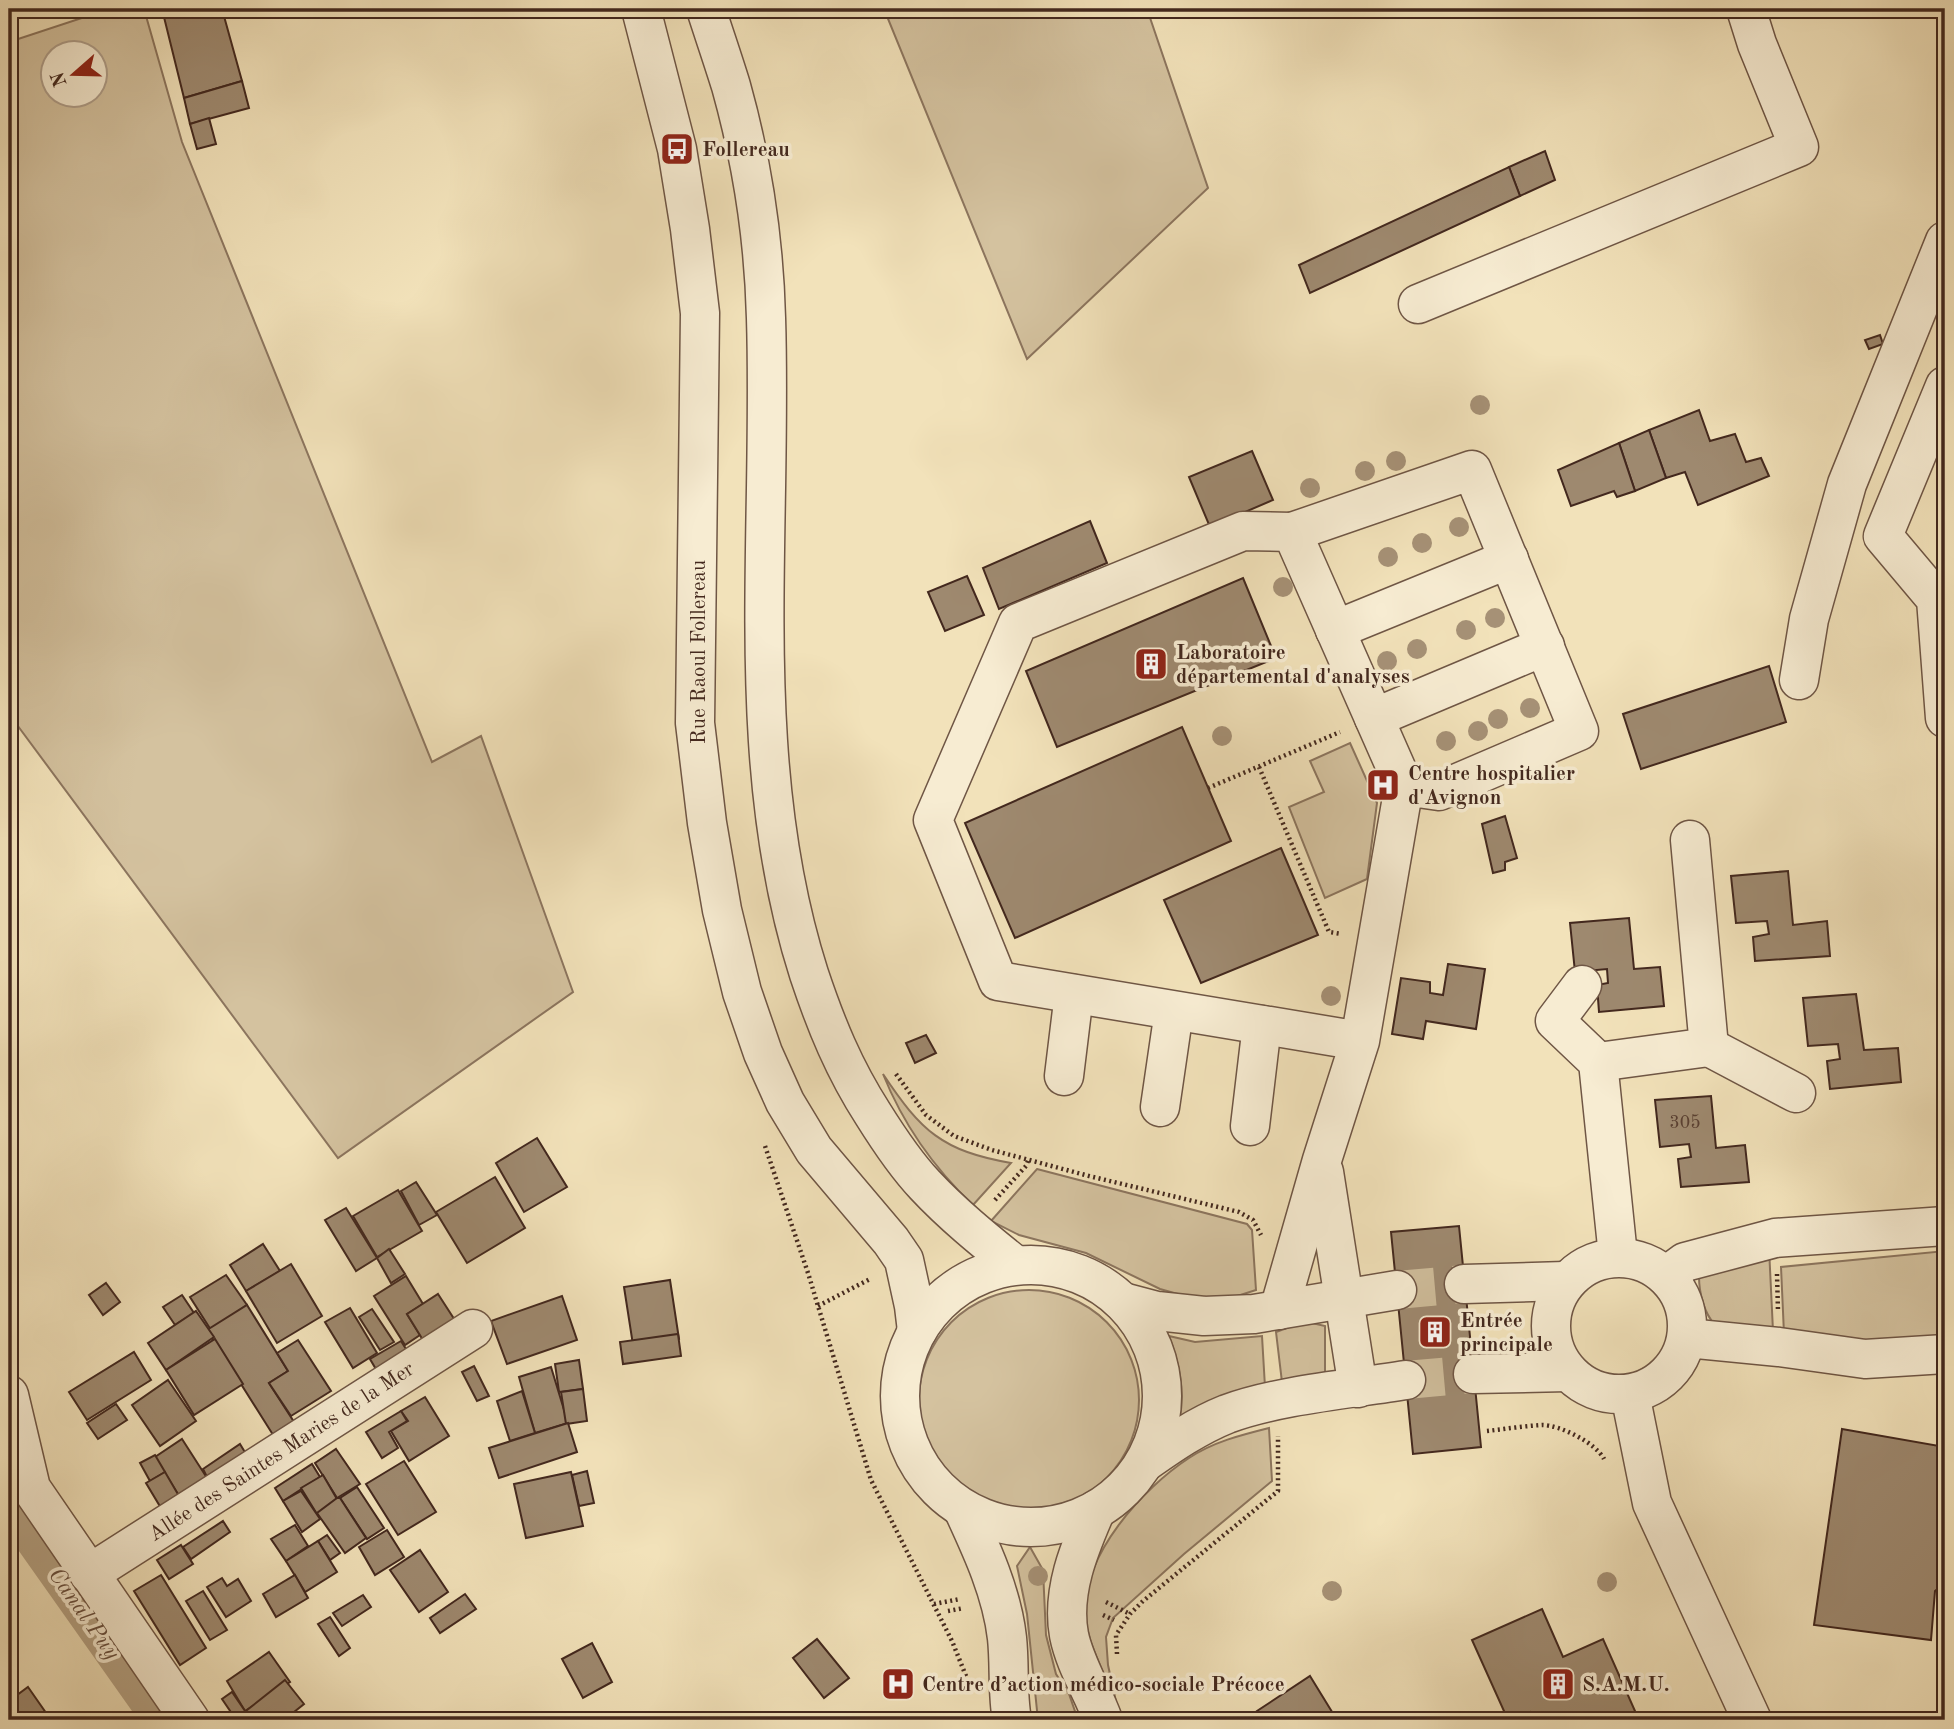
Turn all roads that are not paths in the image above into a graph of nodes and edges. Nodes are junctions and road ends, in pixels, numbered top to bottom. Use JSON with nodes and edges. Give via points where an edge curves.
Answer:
{"nodes":[{"id":1,"x":641,"y":9,"type":"edge"},
{"id":2,"x":706,"y":9,"type":"edge"},
{"id":3,"x":1746,"y":9,"type":"edge"},
{"id":4,"x":1945,"y":241,"type":"edge"},
{"id":5,"x":1418,"y":304,"type":"dead end"},
{"id":6,"x":1945,"y":386,"type":"edge"},
{"id":7,"x":1292,"y":532,"type":"junction"},
{"id":8,"x":1509,"y":559,"type":"junction"},
{"id":9,"x":1941,"y":599,"type":"edge"},
{"id":10,"x":1335,"y":630,"type":"junction"},
{"id":11,"x":1545,"y":646,"type":"junction"},
{"id":12,"x":1800,"y":680,"type":"dead end"},
{"id":13,"x":1374,"y":718,"type":"junction"},
{"id":14,"x":1945,"y":718,"type":"edge"},
{"id":15,"x":1404,"y":786,"type":"junction"},
{"id":16,"x":1690,"y":840,"type":"dead end"},
{"id":17,"x":1582,"y":985,"type":"dead end"},
{"id":18,"x":1074,"y":994,"type":"junction"},
{"id":19,"x":1174,"y":1011,"type":"junction"},
{"id":20,"x":1262,"y":1025,"type":"junction"},
{"id":21,"x":1360,"y":1041,"type":"junction"},
{"id":22,"x":1709,"y":1047,"type":"junction"},
{"id":23,"x":1598,"y":1062,"type":"junction"},
{"id":24,"x":1063,"y":1076,"type":"dead end"},
{"id":25,"x":1796,"y":1093,"type":"dead end"},
{"id":26,"x":1160,"y":1107,"type":"dead end"},
{"id":27,"x":1250,"y":1126,"type":"dead end"},
{"id":28,"x":1322,"y":1160,"type":"junction"},
{"id":29,"x":1945,"y":1226,"type":"edge"},
{"id":30,"x":1618,"y":1256,"type":"junction"},
{"id":31,"x":1015,"y":1265,"type":"junction"},
{"id":32,"x":1666,"y":1276,"type":"junction"},
{"id":33,"x":1565,"y":1281,"type":"junction"},
{"id":34,"x":1464,"y":1284,"type":"tunnel mouth"},
{"id":35,"x":1397,"y":1290,"type":"tunnel mouth"},
{"id":36,"x":1344,"y":1299,"type":"junction"},
{"id":37,"x":1123,"y":1302,"type":"junction"},
{"id":38,"x":1279,"y":1310,"type":"junction"},
{"id":39,"x":473,"y":1329,"type":"dead end"},
{"id":40,"x":917,"y":1331,"type":"junction"},
{"id":41,"x":1687,"y":1338,"type":"junction"},
{"id":42,"x":1945,"y":1354,"type":"edge"},
{"id":43,"x":1567,"y":1372,"type":"junction"},
{"id":44,"x":1473,"y":1374,"type":"tunnel mouth"},
{"id":45,"x":1406,"y":1380,"type":"tunnel mouth"},
{"id":46,"x":1358,"y":1388,"type":"junction"},
{"id":47,"x":1630,"y":1394,"type":"junction"},
{"id":48,"x":9,"y":1395,"type":"edge"},
{"id":49,"x":1144,"y":1463,"type":"junction"},
{"id":50,"x":963,"y":1509,"type":"junction"},
{"id":51,"x":1097,"y":1510,"type":"junction"},
{"id":52,"x":89,"y":1574,"type":"junction"},
{"id":53,"x":190,"y":1720,"type":"edge"},
{"id":54,"x":1012,"y":1720,"type":"edge"},
{"id":55,"x":1103,"y":1720,"type":"edge"},
{"id":56,"x":1752,"y":1720,"type":"edge"}],
"edges":[{"from":1,"to":40,"type":"street","name":"Rue Raoul Follereau","via":[[677,149],[700,313],[695,723],[722,911],[742,992],[785,1102],[814,1150],[904,1260]]},
{"from":2,"to":31,"type":"street","via":[[750,164],[760,237],[766,316],[766,676],[772,797],[782,870],[799,941],[822,1015],[851,1080],[888,1138],[923,1184]]},
{"from":3,"to":5,"type":"street","via":[[1799,147]]},
{"from":4,"to":12,"type":"street","via":[[1847,484],[1809,619]]},
{"from":6,"to":9,"type":"street","via":[[1883,536]]},
{"from":7,"to":8,"type":"street","via":[[1472,470]]},
{"from":7,"to":10,"type":"street"},
{"from":7,"to":18,"type":"street","via":[[1243,531],[1018,623],[933,820],[998,981]]},
{"from":8,"to":10,"type":"street"},
{"from":8,"to":11,"type":"street"},
{"from":9,"to":14,"type":"street"},
{"from":10,"to":13,"type":"street"},
{"from":11,"to":13,"type":"street"},
{"from":11,"to":15,"type":"street","via":[[1579,731],[1439,791]]},
{"from":13,"to":15,"type":"street"},
{"from":15,"to":21,"type":"street"},
{"from":16,"to":22,"type":"street"},
{"from":17,"to":23,"type":"street","via":[[1555,1021]]},
{"from":18,"to":19,"type":"street"},
{"from":18,"to":24,"type":"street"},
{"from":19,"to":20,"type":"street"},
{"from":19,"to":26,"type":"street"},
{"from":20,"to":21,"type":"street"},
{"from":20,"to":27,"type":"street"},
{"from":21,"to":28,"type":"street"},
{"from":22,"to":23,"type":"street"},
{"from":22,"to":25,"type":"street"},
{"from":23,"to":30,"type":"street"},
{"from":28,"to":36,"type":"street"},
{"from":28,"to":38,"type":"street"},
{"from":29,"to":32,"type":"street","via":[[1775,1238],[1685,1262]]},
{"from":30,"to":32,"type":"street","via":[[1644,1261]]},
{"from":30,"to":33,"type":"street","via":[[1598,1259]]},
{"from":31,"to":37,"type":"street","via":[[1073,1271]]},
{"from":31,"to":40,"type":"street","via":[[961,1284],[939,1301]]},
{"from":32,"to":41,"type":"street","via":[[1684,1305]]},
{"from":33,"to":34,"type":"street"},
{"from":33,"to":43,"type":"street","via":[[1553,1303],[1550,1327],[1555,1351]]},
{"from":35,"to":36,"type":"street"},
{"from":36,"to":38,"type":"street"},
{"from":36,"to":46,"type":"street"},
{"from":37,"to":38,"type":"street","via":[[1204,1317]]},
{"from":37,"to":49,"type":"street","via":[[1144,1330],[1158,1362],[1162,1396],[1158,1431]]},
{"from":39,"to":52,"type":"street","name":"Allée des Saintes Maries de la Mer"},
{"from":40,"to":50,"type":"street","via":[[907,1350],[901,1380],[900,1410],[907,1440],[920,1467]]},
{"from":41,"to":42,"type":"street","via":[[1866,1359]]},
{"from":41,"to":47,"type":"street","via":[[1676,1364],[1656,1384]]},
{"from":43,"to":44,"type":"street"},
{"from":43,"to":47,"type":"street","via":[[1585,1387],[1607,1394]]},
{"from":45,"to":46,"type":"street"},
{"from":46,"to":49,"type":"street","via":[[1277,1416],[1228,1414],[1183,1436]]},
{"from":47,"to":56,"type":"street","via":[[1652,1503]]},
{"from":48,"to":52,"type":"street","via":[[31,1489]]},
{"from":49,"to":51,"type":"street","via":[[1131,1482]]},
{"from":50,"to":51,"type":"street","via":[[995,1523],[1030,1528],[1064,1524]]},
{"from":50,"to":54,"type":"street","via":[[1000,1605],[1007,1637]]},
{"from":51,"to":55,"type":"street","via":[[1075,1564],[1067,1604],[1069,1636]]},
{"from":52,"to":53,"type":"street"}]}
